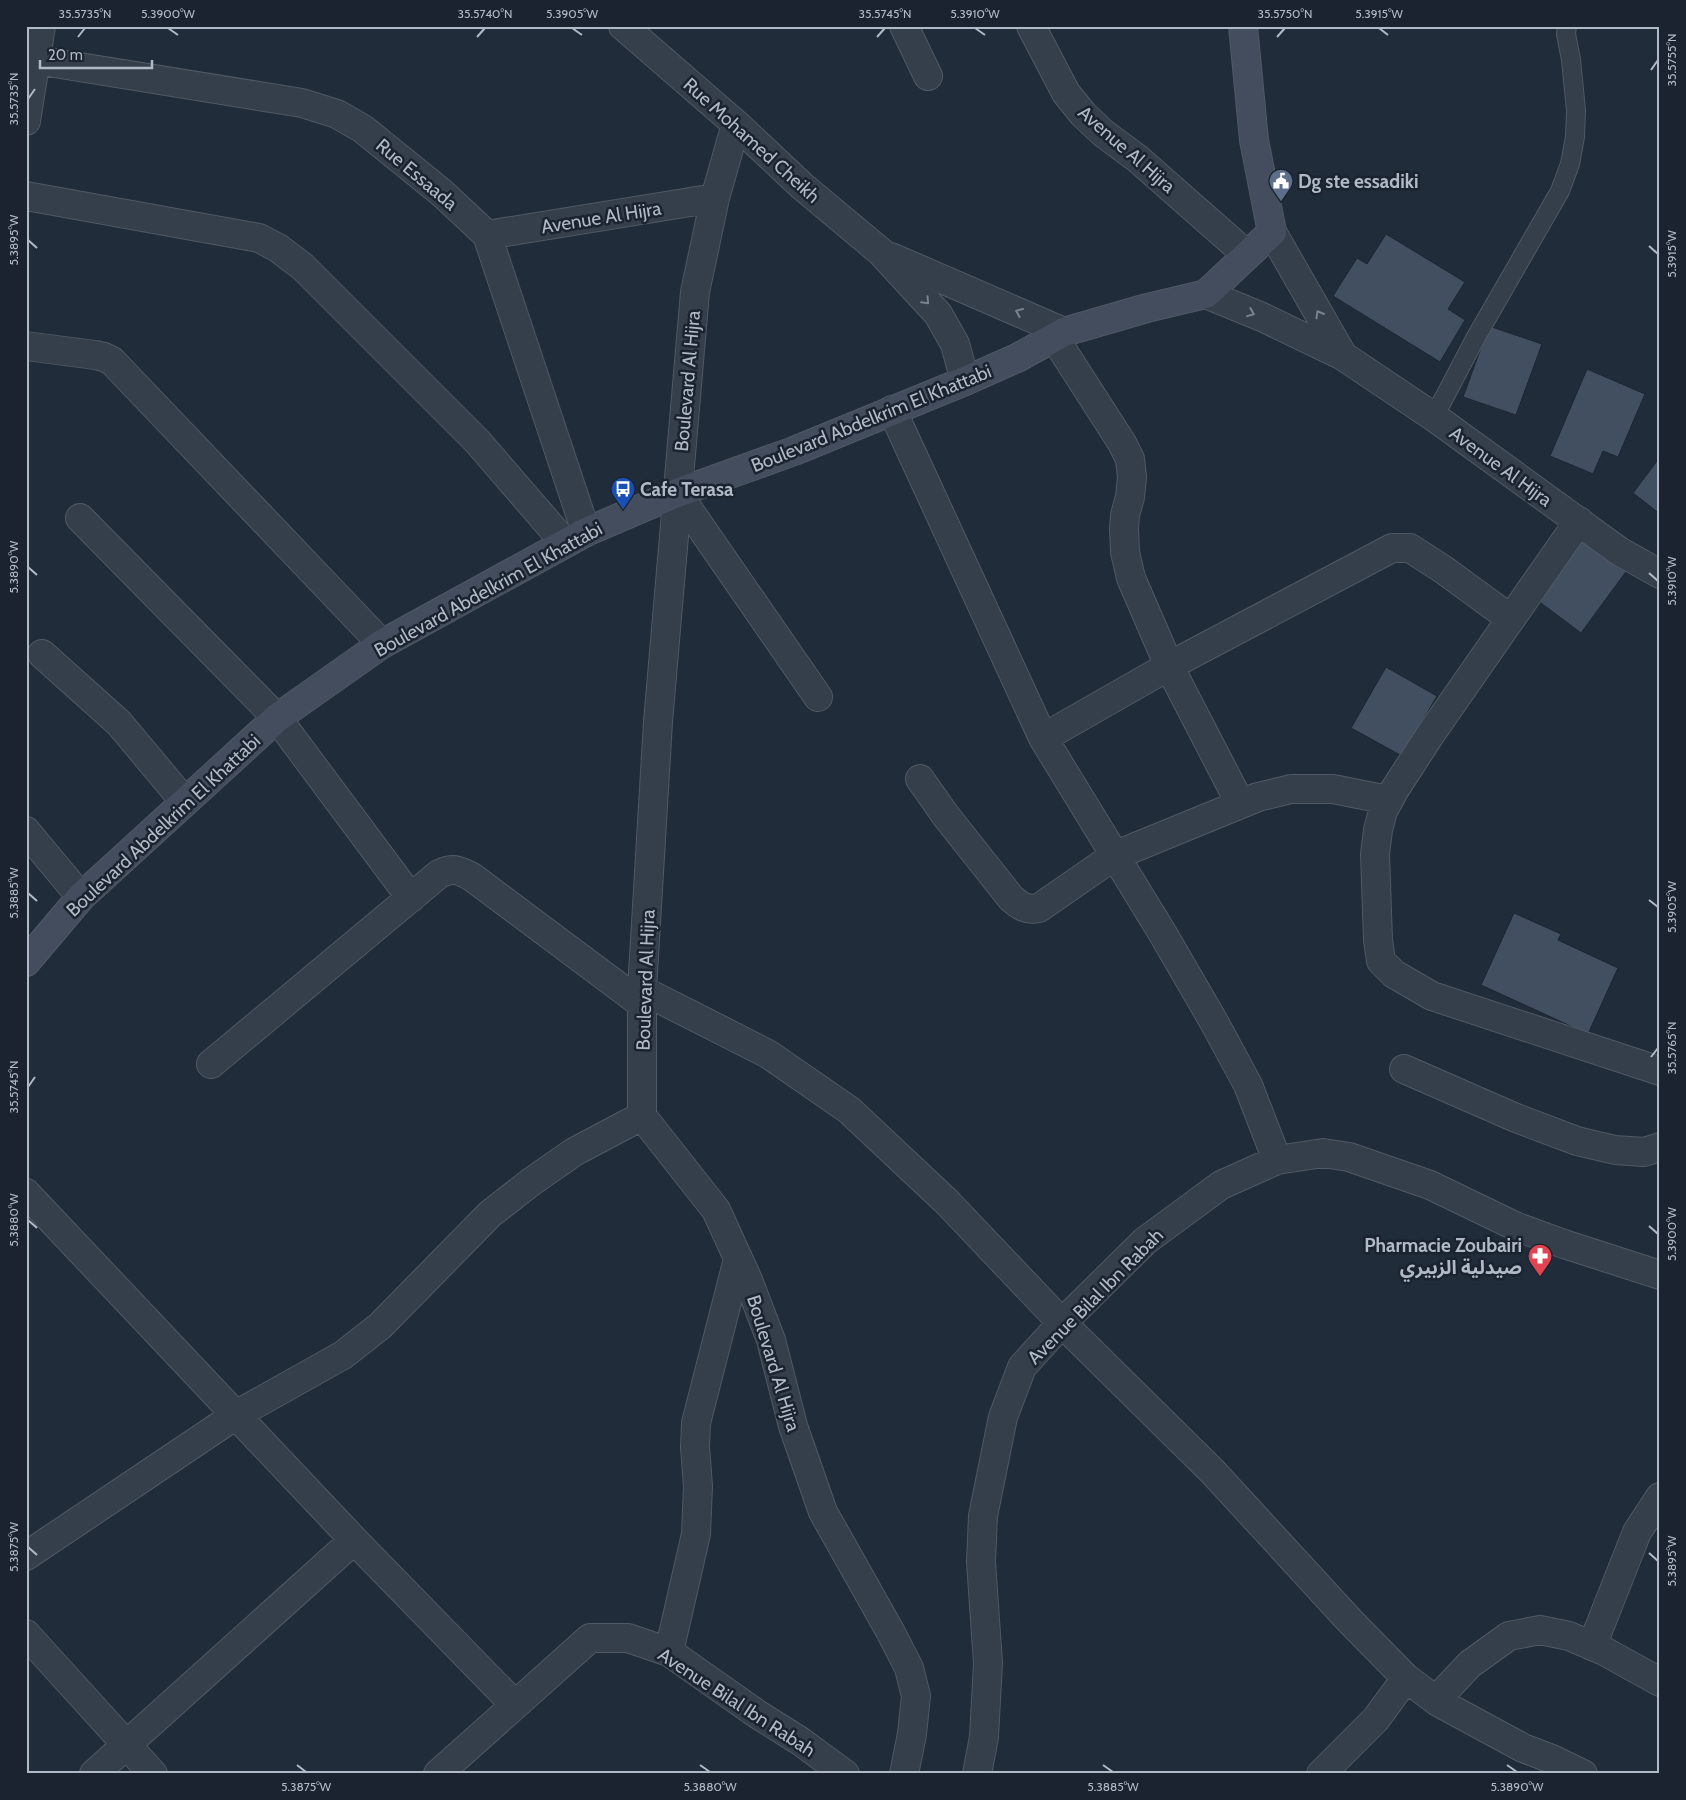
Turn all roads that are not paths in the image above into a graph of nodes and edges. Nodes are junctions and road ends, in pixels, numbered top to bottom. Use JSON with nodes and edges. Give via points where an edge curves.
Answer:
{"nodes":[{"id":1,"x":41,"y":26,"type":"edge"},
{"id":2,"x":623,"y":26,"type":"edge"},
{"id":3,"x":904,"y":26,"type":"edge"},
{"id":4,"x":1031,"y":26,"type":"edge"},
{"id":5,"x":1243,"y":26,"type":"edge"},
{"id":6,"x":1567,"y":26,"type":"edge"},
{"id":7,"x":36,"y":60,"type":"junction"},
{"id":8,"x":928,"y":76,"type":"dead end"},
{"id":9,"x":26,"y":121,"type":"edge"},
{"id":10,"x":736,"y":124,"type":"junction"},
{"id":11,"x":26,"y":196,"type":"edge"},
{"id":12,"x":715,"y":198,"type":"junction"},
{"id":13,"x":1272,"y":232,"type":"junction"},
{"id":14,"x":486,"y":235,"type":"junction"},
{"id":15,"x":881,"y":252,"type":"junction"},
{"id":16,"x":1246,"y":254,"type":"junction"},
{"id":17,"x":1206,"y":294,"type":"junction"},
{"id":18,"x":1059,"y":334,"type":"junction"},
{"id":19,"x":26,"y":346,"type":"edge"},
{"id":20,"x":1344,"y":356,"type":"junction"},
{"id":21,"x":965,"y":381,"type":"junction"},
{"id":22,"x":892,"y":410,"type":"junction"},
{"id":23,"x":1434,"y":417,"type":"junction"},
{"id":24,"x":677,"y":492,"type":"junction"},
{"id":25,"x":80,"y":518,"type":"dead end"},
{"id":26,"x":1579,"y":521,"type":"junction"},
{"id":27,"x":576,"y":537,"type":"junction"},
{"id":28,"x":1660,"y":574,"type":"edge"},
{"id":29,"x":1511,"y":619,"type":"junction"},
{"id":30,"x":382,"y":644,"type":"junction"},
{"id":31,"x":42,"y":654,"type":"dead end"},
{"id":32,"x":1168,"y":666,"type":"junction"},
{"id":33,"x":818,"y":697,"type":"dead end"},
{"id":34,"x":277,"y":718,"type":"junction"},
{"id":35,"x":1043,"y":738,"type":"junction"},
{"id":36,"x":920,"y":779,"type":"dead end"},
{"id":37,"x":1388,"y":800,"type":"junction"},
{"id":38,"x":185,"y":802,"type":"junction"},
{"id":39,"x":1240,"y":803,"type":"junction"},
{"id":40,"x":26,"y":831,"type":"edge"},
{"id":41,"x":1114,"y":856,"type":"junction"},
{"id":42,"x":81,"y":897,"type":"junction"},
{"id":43,"x":411,"y":898,"type":"junction"},
{"id":44,"x":26,"y":962,"type":"edge"},
{"id":45,"x":642,"y":997,"type":"junction"},
{"id":46,"x":212,"y":1064,"type":"dead end"},
{"id":47,"x":1404,"y":1069,"type":"dead end"},
{"id":48,"x":1660,"y":1071,"type":"edge"},
{"id":49,"x":642,"y":1116,"type":"junction"},
{"id":50,"x":1660,"y":1147,"type":"edge"},
{"id":51,"x":1277,"y":1160,"type":"junction"},
{"id":52,"x":26,"y":1193,"type":"edge"},
{"id":53,"x":738,"y":1259,"type":"junction"},
{"id":54,"x":1660,"y":1275,"type":"edge"},
{"id":55,"x":1062,"y":1323,"type":"junction"},
{"id":56,"x":236,"y":1414,"type":"junction"},
{"id":57,"x":1660,"y":1497,"type":"edge"},
{"id":58,"x":354,"y":1540,"type":"junction"},
{"id":59,"x":26,"y":1556,"type":"edge"},
{"id":60,"x":26,"y":1634,"type":"edge"},
{"id":61,"x":1592,"y":1646,"type":"junction"},
{"id":62,"x":669,"y":1652,"type":"junction"},
{"id":63,"x":1406,"y":1678,"type":"junction"},
{"id":64,"x":1660,"y":1682,"type":"edge"},
{"id":65,"x":1436,"y":1700,"type":"junction"},
{"id":66,"x":514,"y":1704,"type":"junction"},
{"id":67,"x":125,"y":1745,"type":"junction"},
{"id":68,"x":94,"y":1774,"type":"edge"},
{"id":69,"x":153,"y":1774,"type":"edge"},
{"id":70,"x":438,"y":1774,"type":"edge"},
{"id":71,"x":845,"y":1774,"type":"edge"},
{"id":72,"x":904,"y":1774,"type":"edge"},
{"id":73,"x":978,"y":1774,"type":"edge"},
{"id":74,"x":1321,"y":1774,"type":"edge"},
{"id":75,"x":1583,"y":1774,"type":"edge"}],
"edges":[{"from":1,"to":7,"type":"street"},
{"from":2,"to":10,"type":"street","name":"Rue Mohamed Cheikh"},
{"from":3,"to":8,"type":"street"},
{"from":4,"to":16,"type":"street","name":"Avenue Al Hijra","via":[[1066,93],[1082,114]]},
{"from":5,"to":13,"type":"street","via":[[1254,140]]},
{"from":6,"to":23,"type":"lane","via":[[1576,110],[1570,164],[1560,191]]},
{"from":7,"to":9,"type":"street"},
{"from":7,"to":14,"type":"street","name":"Rue Essaada","via":[[302,103],[337,114],[395,154]]},
{"from":10,"to":12,"type":"street","name":"Boulevard Al Hijra"},
{"from":10,"to":15,"type":"street","name":"Rue Mohamed Cheikh","via":[[802,186]]},
{"from":11,"to":27,"type":"street","via":[[259,238],[278,248],[303,267]]},
{"from":12,"to":14,"type":"street","name":"Avenue Al Hijra"},
{"from":12,"to":24,"type":"street","name":"Boulevard Al Hijra","via":[[695,292]]},
{"from":13,"to":16,"type":"street"},
{"from":20,"to":13,"type":"street","name":"Avenue Al Hijra","one_way":true},
{"from":14,"to":27,"type":"street","name":"Rue Essaada"},
{"from":18,"to":15,"type":"street","name":"Rue Mohamed Cheikh","one_way":true},
{"from":15,"to":21,"type":"street","name":"Rue Mohamed Cheikh","one_way":true,"via":[[938,314],[955,344]]},
{"from":16,"to":17,"type":"street"},
{"from":17,"to":18,"type":"street","name":"Boulevard Abdelkrim El Khattabi"},
{"from":17,"to":20,"type":"street","name":"Avenue Al Hijra","one_way":true},
{"from":18,"to":21,"type":"street","name":"Boulevard Abdelkrim El Khattabi","via":[[1017,358]]},
{"from":18,"to":32,"type":"street","via":[[1130,460],[1132,477],[1125,515],[1125,552],[1131,578]]},
{"from":19,"to":30,"type":"street","via":[[94,355],[112,361]]},
{"from":20,"to":23,"type":"street","name":"Avenue Al Hijra"},
{"from":21,"to":22,"type":"street","name":"Boulevard Abdelkrim El Khattabi"},
{"from":22,"to":24,"type":"street","name":"Boulevard Abdelkrim El Khattabi","via":[[794,451]]},
{"from":22,"to":35,"type":"street"},
{"from":23,"to":26,"type":"street","name":"Avenue Al Hijra"},
{"from":24,"to":27,"type":"street","name":"Boulevard Abdelkrim El Khattabi"},
{"from":24,"to":33,"type":"street"},
{"from":24,"to":45,"type":"street","name":"Boulevard Al Hijra","via":[[658,722]]},
{"from":25,"to":34,"type":"street"},
{"from":26,"to":28,"type":"street","name":"Avenue Al Hijra","via":[[1619,551]]},
{"from":26,"to":29,"type":"street"},
{"from":27,"to":30,"type":"street","name":"Boulevard Abdelkrim El Khattabi"},
{"from":29,"to":32,"type":"street","via":[[1410,548],[1392,548]]},
{"from":29,"to":37,"type":"street"},
{"from":30,"to":34,"type":"street","name":"Boulevard Abdelkrim El Khattabi"},
{"from":31,"to":38,"type":"street","via":[[119,723]]},
{"from":32,"to":35,"type":"street"},
{"from":32,"to":39,"type":"street"},
{"from":34,"to":38,"type":"street","name":"Boulevard Abdelkrim El Khattabi"},
{"from":34,"to":43,"type":"street"},
{"from":35,"to":41,"type":"street"},
{"from":36,"to":41,"type":"street","via":[[1011,898],[1024,908],[1039,908]]},
{"from":37,"to":39,"type":"street","via":[[1333,789],[1291,789]]},
{"from":37,"to":48,"type":"street","via":[[1382,811],[1375,854],[1381,960],[1394,974],[1432,996]]},
{"from":38,"to":42,"type":"street","name":"Boulevard Abdelkrim El Khattabi"},
{"from":39,"to":41,"type":"street"},
{"from":40,"to":42,"type":"street"},
{"from":41,"to":51,"type":"street","via":[[1163,934],[1248,1085]]},
{"from":42,"to":44,"type":"street","name":"Boulevard Abdelkrim El Khattabi"},
{"from":43,"to":45,"type":"street","via":[[439,874],[450,869],[459,870]]},
{"from":43,"to":46,"type":"street"},
{"from":45,"to":49,"type":"street","name":"Boulevard Al Hijra"},
{"from":45,"to":55,"type":"street","via":[[768,1054],[850,1110],[947,1202]]},
{"from":47,"to":50,"type":"street","via":[[1577,1141],[1615,1150],[1644,1152]]},
{"from":49,"to":53,"type":"street","name":"Boulevard Al Hijra","via":[[716,1210]]},
{"from":49,"to":56,"type":"street","via":[[574,1152],[530,1182],[490,1214],[380,1326],[343,1355]]},
{"from":51,"to":54,"type":"street","name":"Avenue Bilal Ibn Rabah","via":[[1322,1154],[1349,1156],[1430,1185],[1564,1244]]},
{"from":51,"to":55,"type":"street","name":"Avenue Bilal Ibn Rabah","via":[[1220,1185],[1145,1241]]},
{"from":52,"to":56,"type":"street"},
{"from":53,"to":62,"type":"street","via":[[696,1423],[696,1534]]},
{"from":53,"to":72,"type":"street","name":"Boulevard Al Hijra","via":[[771,1340],[793,1426],[823,1512],[909,1668],[916,1696]]},
{"from":55,"to":63,"type":"street","via":[[1213,1472]]},
{"from":55,"to":73,"type":"street","name":"Avenue Bilal Ibn Rabah","via":[[1022,1367],[1003,1417],[993,1460],[983,1516],[980,1562],[988,1663],[984,1737]]},
{"from":56,"to":58,"type":"street"},
{"from":56,"to":59,"type":"street"},
{"from":57,"to":61,"type":"street","via":[[1637,1532]]},
{"from":58,"to":66,"type":"street"},
{"from":58,"to":67,"type":"street"},
{"from":60,"to":67,"type":"street"},
{"from":61,"to":64,"type":"street"},
{"from":61,"to":65,"type":"street","via":[[1569,1636],[1540,1630],[1509,1636],[1470,1664]]},
{"from":62,"to":66,"type":"street","name":"Avenue Bilal Ibn Rabah","via":[[628,1638],[590,1638]]},
{"from":62,"to":71,"type":"street","name":"Avenue Bilal Ibn Rabah"},
{"from":63,"to":65,"type":"street"},
{"from":63,"to":74,"type":"street","via":[[1376,1719]]},
{"from":65,"to":75,"type":"street","via":[[1523,1748]]},
{"from":66,"to":70,"type":"street","name":"Avenue Bilal Ibn Rabah"},
{"from":67,"to":68,"type":"street"},
{"from":67,"to":69,"type":"street"}]}
